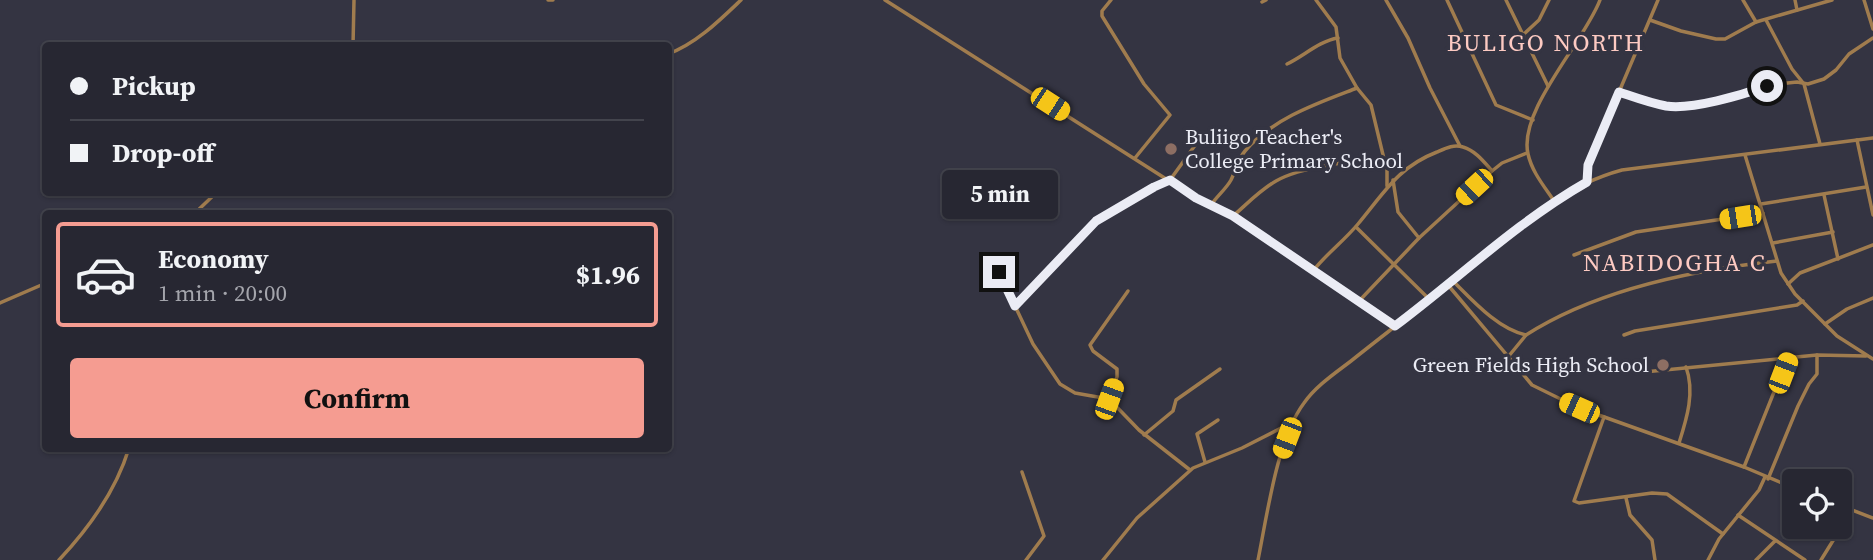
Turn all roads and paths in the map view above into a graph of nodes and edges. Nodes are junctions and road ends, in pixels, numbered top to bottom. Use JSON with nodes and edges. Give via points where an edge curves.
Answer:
{"nodes":[{"id":1,"x":354,"y":0,"type":"edge"},
{"id":2,"x":548,"y":0,"type":"edge"},
{"id":3,"x":554,"y":0,"type":"edge"},
{"id":4,"x":741,"y":0,"type":"edge"},
{"id":5,"x":885,"y":0,"type":"edge"},
{"id":6,"x":1111,"y":0,"type":"edge"},
{"id":7,"x":1316,"y":0,"type":"edge"},
{"id":8,"x":1386,"y":0,"type":"edge"},
{"id":9,"x":1447,"y":0,"type":"edge"},
{"id":10,"x":1508,"y":0,"type":"edge"},
{"id":11,"x":1549,"y":0,"type":"edge"},
{"id":12,"x":1600,"y":0,"type":"edge"},
{"id":13,"x":1658,"y":0,"type":"edge"},
{"id":14,"x":1744,"y":0,"type":"edge"},
{"id":15,"x":1795,"y":0,"type":"edge"},
{"id":16,"x":1832,"y":0,"type":"edge"},
{"id":17,"x":1864,"y":0,"type":"edge"},
{"id":18,"x":1797,"y":10,"type":"junction"},
{"id":19,"x":1650,"y":20,"type":"junction"},
{"id":20,"x":1766,"y":20,"type":"junction"},
{"id":21,"x":1756,"y":22,"type":"junction"},
{"id":22,"x":1873,"y":29,"type":"edge"},
{"id":23,"x":1524,"y":34,"type":"junction"},
{"id":24,"x":1873,"y":37,"type":"edge"},
{"id":25,"x":1338,"y":38,"type":"junction"},
{"id":26,"x":353,"y":42,"type":"edge"},
{"id":27,"x":672,"y":52,"type":"edge"},
{"id":28,"x":1287,"y":64,"type":"dead end"},
{"id":29,"x":1804,"y":84,"type":"junction"},
{"id":30,"x":1548,"y":86,"type":"junction"},
{"id":31,"x":1357,"y":88,"type":"junction"},
{"id":32,"x":1619,"y":92,"type":"junction"},
{"id":33,"x":1533,"y":120,"type":"junction"},
{"id":34,"x":1873,"y":138,"type":"edge"},
{"id":35,"x":1857,"y":140,"type":"junction"},
{"id":36,"x":1196,"y":144,"type":"dead end"},
{"id":37,"x":1820,"y":144,"type":"junction"},
{"id":38,"x":1460,"y":146,"type":"junction"},
{"id":39,"x":1527,"y":153,"type":"junction"},
{"id":40,"x":1745,"y":155,"type":"junction"},
{"id":41,"x":1135,"y":158,"type":"junction"},
{"id":42,"x":1384,"y":159,"type":"junction"},
{"id":43,"x":1492,"y":171,"type":"junction"},
{"id":44,"x":1170,"y":180,"type":"junction"},
{"id":45,"x":1393,"y":180,"type":"junction"},
{"id":46,"x":1587,"y":182,"type":"junction"},
{"id":47,"x":1387,"y":186,"type":"junction"},
{"id":48,"x":1866,"y":187,"type":"junction"},
{"id":49,"x":1824,"y":195,"type":"junction"},
{"id":50,"x":212,"y":196,"type":"edge"},
{"id":51,"x":1554,"y":201,"type":"junction"},
{"id":52,"x":1211,"y":205,"type":"junction"},
{"id":53,"x":1760,"y":205,"type":"junction"},
{"id":54,"x":198,"y":210,"type":"edge"},
{"id":55,"x":1763,"y":213,"type":"junction"},
{"id":56,"x":1873,"y":215,"type":"edge"},
{"id":57,"x":1233,"y":216,"type":"junction"},
{"id":58,"x":1356,"y":227,"type":"junction"},
{"id":59,"x":1833,"y":232,"type":"junction"},
{"id":60,"x":1419,"y":238,"type":"junction"},
{"id":61,"x":1772,"y":243,"type":"junction"},
{"id":62,"x":1873,"y":245,"type":"edge"},
{"id":63,"x":991,"y":255,"type":"dead end"},
{"id":64,"x":1574,"y":255,"type":"dead end"},
{"id":65,"x":1838,"y":259,"type":"junction"},
{"id":66,"x":1777,"y":261,"type":"junction"},
{"id":67,"x":1392,"y":265,"type":"junction"},
{"id":68,"x":1313,"y":271,"type":"junction"},
{"id":69,"x":1453,"y":281,"type":"junction"},
{"id":70,"x":1788,"y":284,"type":"junction"},
{"id":71,"x":1448,"y":285,"type":"junction"},
{"id":72,"x":42,"y":286,"type":"edge"},
{"id":73,"x":1128,"y":290,"type":"dead end"},
{"id":74,"x":1873,"y":299,"type":"edge"},
{"id":75,"x":1359,"y":300,"type":"junction"},
{"id":76,"x":1430,"y":300,"type":"junction"},
{"id":77,"x":1803,"y":302,"type":"junction"},
{"id":78,"x":0,"y":303,"type":"edge"},
{"id":79,"x":1015,"y":306,"type":"junction"},
{"id":80,"x":1825,"y":324,"type":"junction"},
{"id":81,"x":1395,"y":326,"type":"junction"},
{"id":82,"x":1526,"y":335,"type":"junction"},
{"id":83,"x":1623,"y":335,"type":"dead end"},
{"id":84,"x":1817,"y":355,"type":"junction"},
{"id":85,"x":1866,"y":356,"type":"junction"},
{"id":86,"x":1508,"y":357,"type":"junction"},
{"id":87,"x":1788,"y":357,"type":"junction"},
{"id":88,"x":1873,"y":359,"type":"edge"},
{"id":89,"x":1607,"y":360,"type":"dead end"},
{"id":90,"x":1686,"y":367,"type":"junction"},
{"id":91,"x":1220,"y":369,"type":"dead end"},
{"id":92,"x":1109,"y":399,"type":"junction"},
{"id":93,"x":1604,"y":417,"type":"junction"},
{"id":94,"x":1218,"y":420,"type":"dead end"},
{"id":95,"x":1293,"y":422,"type":"junction"},
{"id":96,"x":1144,"y":435,"type":"junction"},
{"id":97,"x":1679,"y":443,"type":"junction"},
{"id":98,"x":128,"y":452,"type":"edge"},
{"id":99,"x":1205,"y":462,"type":"junction"},
{"id":100,"x":1744,"y":467,"type":"junction"},
{"id":101,"x":1190,"y":470,"type":"junction"},
{"id":102,"x":1021,"y":471,"type":"dead end"},
{"id":103,"x":1767,"y":478,"type":"junction"},
{"id":104,"x":1782,"y":484,"type":"edge"},
{"id":105,"x":1626,"y":498,"type":"junction"},
{"id":106,"x":1853,"y":510,"type":"joint"},
{"id":107,"x":1738,"y":515,"type":"junction"},
{"id":108,"x":1873,"y":517,"type":"edge"},
{"id":109,"x":1723,"y":534,"type":"junction"},
{"id":110,"x":1775,"y":541,"type":"junction"},
{"id":111,"x":59,"y":560,"type":"edge"},
{"id":112,"x":1026,"y":560,"type":"edge"},
{"id":113,"x":1103,"y":560,"type":"edge"},
{"id":114,"x":1258,"y":560,"type":"edge"},
{"id":115,"x":1655,"y":560,"type":"edge"},
{"id":116,"x":1708,"y":560,"type":"edge"},
{"id":117,"x":1756,"y":560,"type":"edge"},
{"id":118,"x":1805,"y":560,"type":"edge"},
{"id":119,"x":1821,"y":560,"type":"edge"}],
"edges":[{"from":1,"to":26,"type":"street"},
{"from":2,"to":3,"type":"street"},
{"from":4,"to":27,"type":"street","via":[[689,44]]},
{"from":5,"to":41,"type":"street"},
{"from":6,"to":41,"type":"street","via":[[1102,16],[1144,84],[1170,115]]},
{"from":7,"to":25,"type":"street","via":[[1336,27]]},
{"from":8,"to":38,"type":"street"},
{"from":9,"to":33,"type":"street","via":[[1496,105]]},
{"from":10,"to":23,"type":"street"},
{"from":11,"to":23,"type":"street","via":[[1539,20]]},
{"from":12,"to":30,"type":"street"},
{"from":13,"to":19,"type":"street"},
{"from":14,"to":21,"type":"street"},
{"from":15,"to":18,"type":"street"},
{"from":16,"to":18,"type":"street"},
{"from":17,"to":22,"type":"street"},
{"from":18,"to":20,"type":"street"},
{"from":19,"to":21,"type":"street","via":[[1716,39]]},
{"from":19,"to":32,"type":"street"},
{"from":20,"to":21,"type":"street"},
{"from":20,"to":29,"type":"street"},
{"from":23,"to":30,"type":"street"},
{"from":24,"to":29,"type":"street","via":[[1824,79]]},
{"from":25,"to":28,"type":"street","via":[[1324,41]]},
{"from":25,"to":31,"type":"street","via":[[1340,58]]},
{"from":29,"to":32,"type":"street","via":[[1777,84],[1685,107]]},
{"from":29,"to":37,"type":"street"},
{"from":30,"to":33,"type":"street"},
{"from":31,"to":42,"type":"street","via":[[1371,105]]},
{"from":31,"to":52,"type":"street","via":[[1299,111],[1270,129],[1245,150],[1229,183]]},
{"from":32,"to":46,"type":"street","via":[[1588,165]]},
{"from":33,"to":39,"type":"street"},
{"from":34,"to":35,"type":"street"},
{"from":35,"to":37,"type":"street"},
{"from":35,"to":48,"type":"street"},
{"from":36,"to":44,"type":"street"},
{"from":37,"to":40,"type":"street"},
{"from":38,"to":43,"type":"street","via":[[1475,153]]},
{"from":38,"to":45,"type":"street","via":[[1424,157]]},
{"from":39,"to":43,"type":"street"},
{"from":39,"to":51,"type":"street"},
{"from":40,"to":46,"type":"street","via":[[1644,166]]},
{"from":40,"to":53,"type":"street"},
{"from":41,"to":44,"type":"street"},
{"from":42,"to":47,"type":"street"},
{"from":42,"to":57,"type":"street","via":[[1285,176]]},
{"from":43,"to":60,"type":"street"},
{"from":44,"to":52,"type":"street"},
{"from":44,"to":79,"type":"street","via":[[1096,221]]},
{"from":45,"to":47,"type":"street"},
{"from":45,"to":60,"type":"street","via":[[1398,212]]},
{"from":46,"to":51,"type":"street"},
{"from":47,"to":58,"type":"street"},
{"from":48,"to":49,"type":"street"},
{"from":48,"to":56,"type":"street"},
{"from":49,"to":53,"type":"street"},
{"from":49,"to":59,"type":"street"},
{"from":50,"to":54,"type":"street"},
{"from":51,"to":69,"type":"street"},
{"from":52,"to":57,"type":"street"},
{"from":53,"to":55,"type":"street"},
{"from":55,"to":61,"type":"street"},
{"from":55,"to":64,"type":"street","via":[[1636,232]]},
{"from":57,"to":68,"type":"street"},
{"from":58,"to":67,"type":"street"},
{"from":58,"to":68,"type":"street"},
{"from":59,"to":61,"type":"street"},
{"from":59,"to":65,"type":"street"},
{"from":60,"to":67,"type":"street"},
{"from":61,"to":66,"type":"street"},
{"from":62,"to":65,"type":"street"},
{"from":63,"to":79,"type":"street"},
{"from":65,"to":70,"type":"street","via":[[1800,273]]},
{"from":66,"to":70,"type":"street"},
{"from":66,"to":82,"type":"street","via":[[1647,284],[1546,322]]},
{"from":67,"to":75,"type":"street"},
{"from":67,"to":76,"type":"street"},
{"from":68,"to":75,"type":"street"},
{"from":69,"to":71,"type":"street"},
{"from":69,"to":82,"type":"street","via":[[1511,331]]},
{"from":70,"to":77,"type":"street"},
{"from":71,"to":76,"type":"street"},
{"from":71,"to":86,"type":"street"},
{"from":72,"to":78,"type":"street"},
{"from":73,"to":92,"type":"street","via":[[1090,345],[1117,369]]},
{"from":74,"to":80,"type":"street"},
{"from":75,"to":81,"type":"street"},
{"from":76,"to":81,"type":"street"},
{"from":77,"to":80,"type":"street"},
{"from":77,"to":83,"type":"street"},
{"from":79,"to":92,"type":"street","via":[[1060,384],[1074,393]]},
{"from":80,"to":85,"type":"street"},
{"from":81,"to":95,"type":"street","via":[[1321,384]]},
{"from":82,"to":86,"type":"street"},
{"from":84,"to":85,"type":"street"},
{"from":84,"to":87,"type":"street"},
{"from":84,"to":103,"type":"street","via":[[1817,374]]},
{"from":85,"to":88,"type":"street"},
{"from":86,"to":93,"type":"street","via":[[1532,385]]},
{"from":87,"to":90,"type":"street"},
{"from":87,"to":100,"type":"street"},
{"from":89,"to":90,"type":"street","via":[[1644,372]]},
{"from":90,"to":97,"type":"street","via":[[1690,399]]},
{"from":91,"to":96,"type":"street","via":[[1176,400],[1173,411]]},
{"from":92,"to":96,"type":"street"},
{"from":93,"to":97,"type":"street"},
{"from":93,"to":105,"type":"street","via":[[1574,501]]},
{"from":94,"to":99,"type":"street","via":[[1197,434]]},
{"from":95,"to":99,"type":"street"},
{"from":95,"to":114,"type":"street","via":[[1281,454]]},
{"from":96,"to":101,"type":"street"},
{"from":97,"to":100,"type":"street"},
{"from":98,"to":111,"type":"street","via":[[97,516]]},
{"from":99,"to":101,"type":"street"},
{"from":100,"to":103,"type":"street"},
{"from":101,"to":113,"type":"street","via":[[1137,518]]},
{"from":102,"to":112,"type":"street","via":[[1044,536]]},
{"from":103,"to":104,"type":"street"},
{"from":103,"to":107,"type":"street"},
{"from":105,"to":109,"type":"street","via":[[1667,494]]},
{"from":105,"to":115,"type":"street","via":[[1630,515],[1651,540]]},
{"from":106,"to":108,"type":"street"},
{"from":106,"to":119,"type":"street"},
{"from":107,"to":109,"type":"street"},
{"from":107,"to":110,"type":"street"},
{"from":109,"to":116,"type":"street"},
{"from":110,"to":117,"type":"street"},
{"from":110,"to":118,"type":"street"}]}
